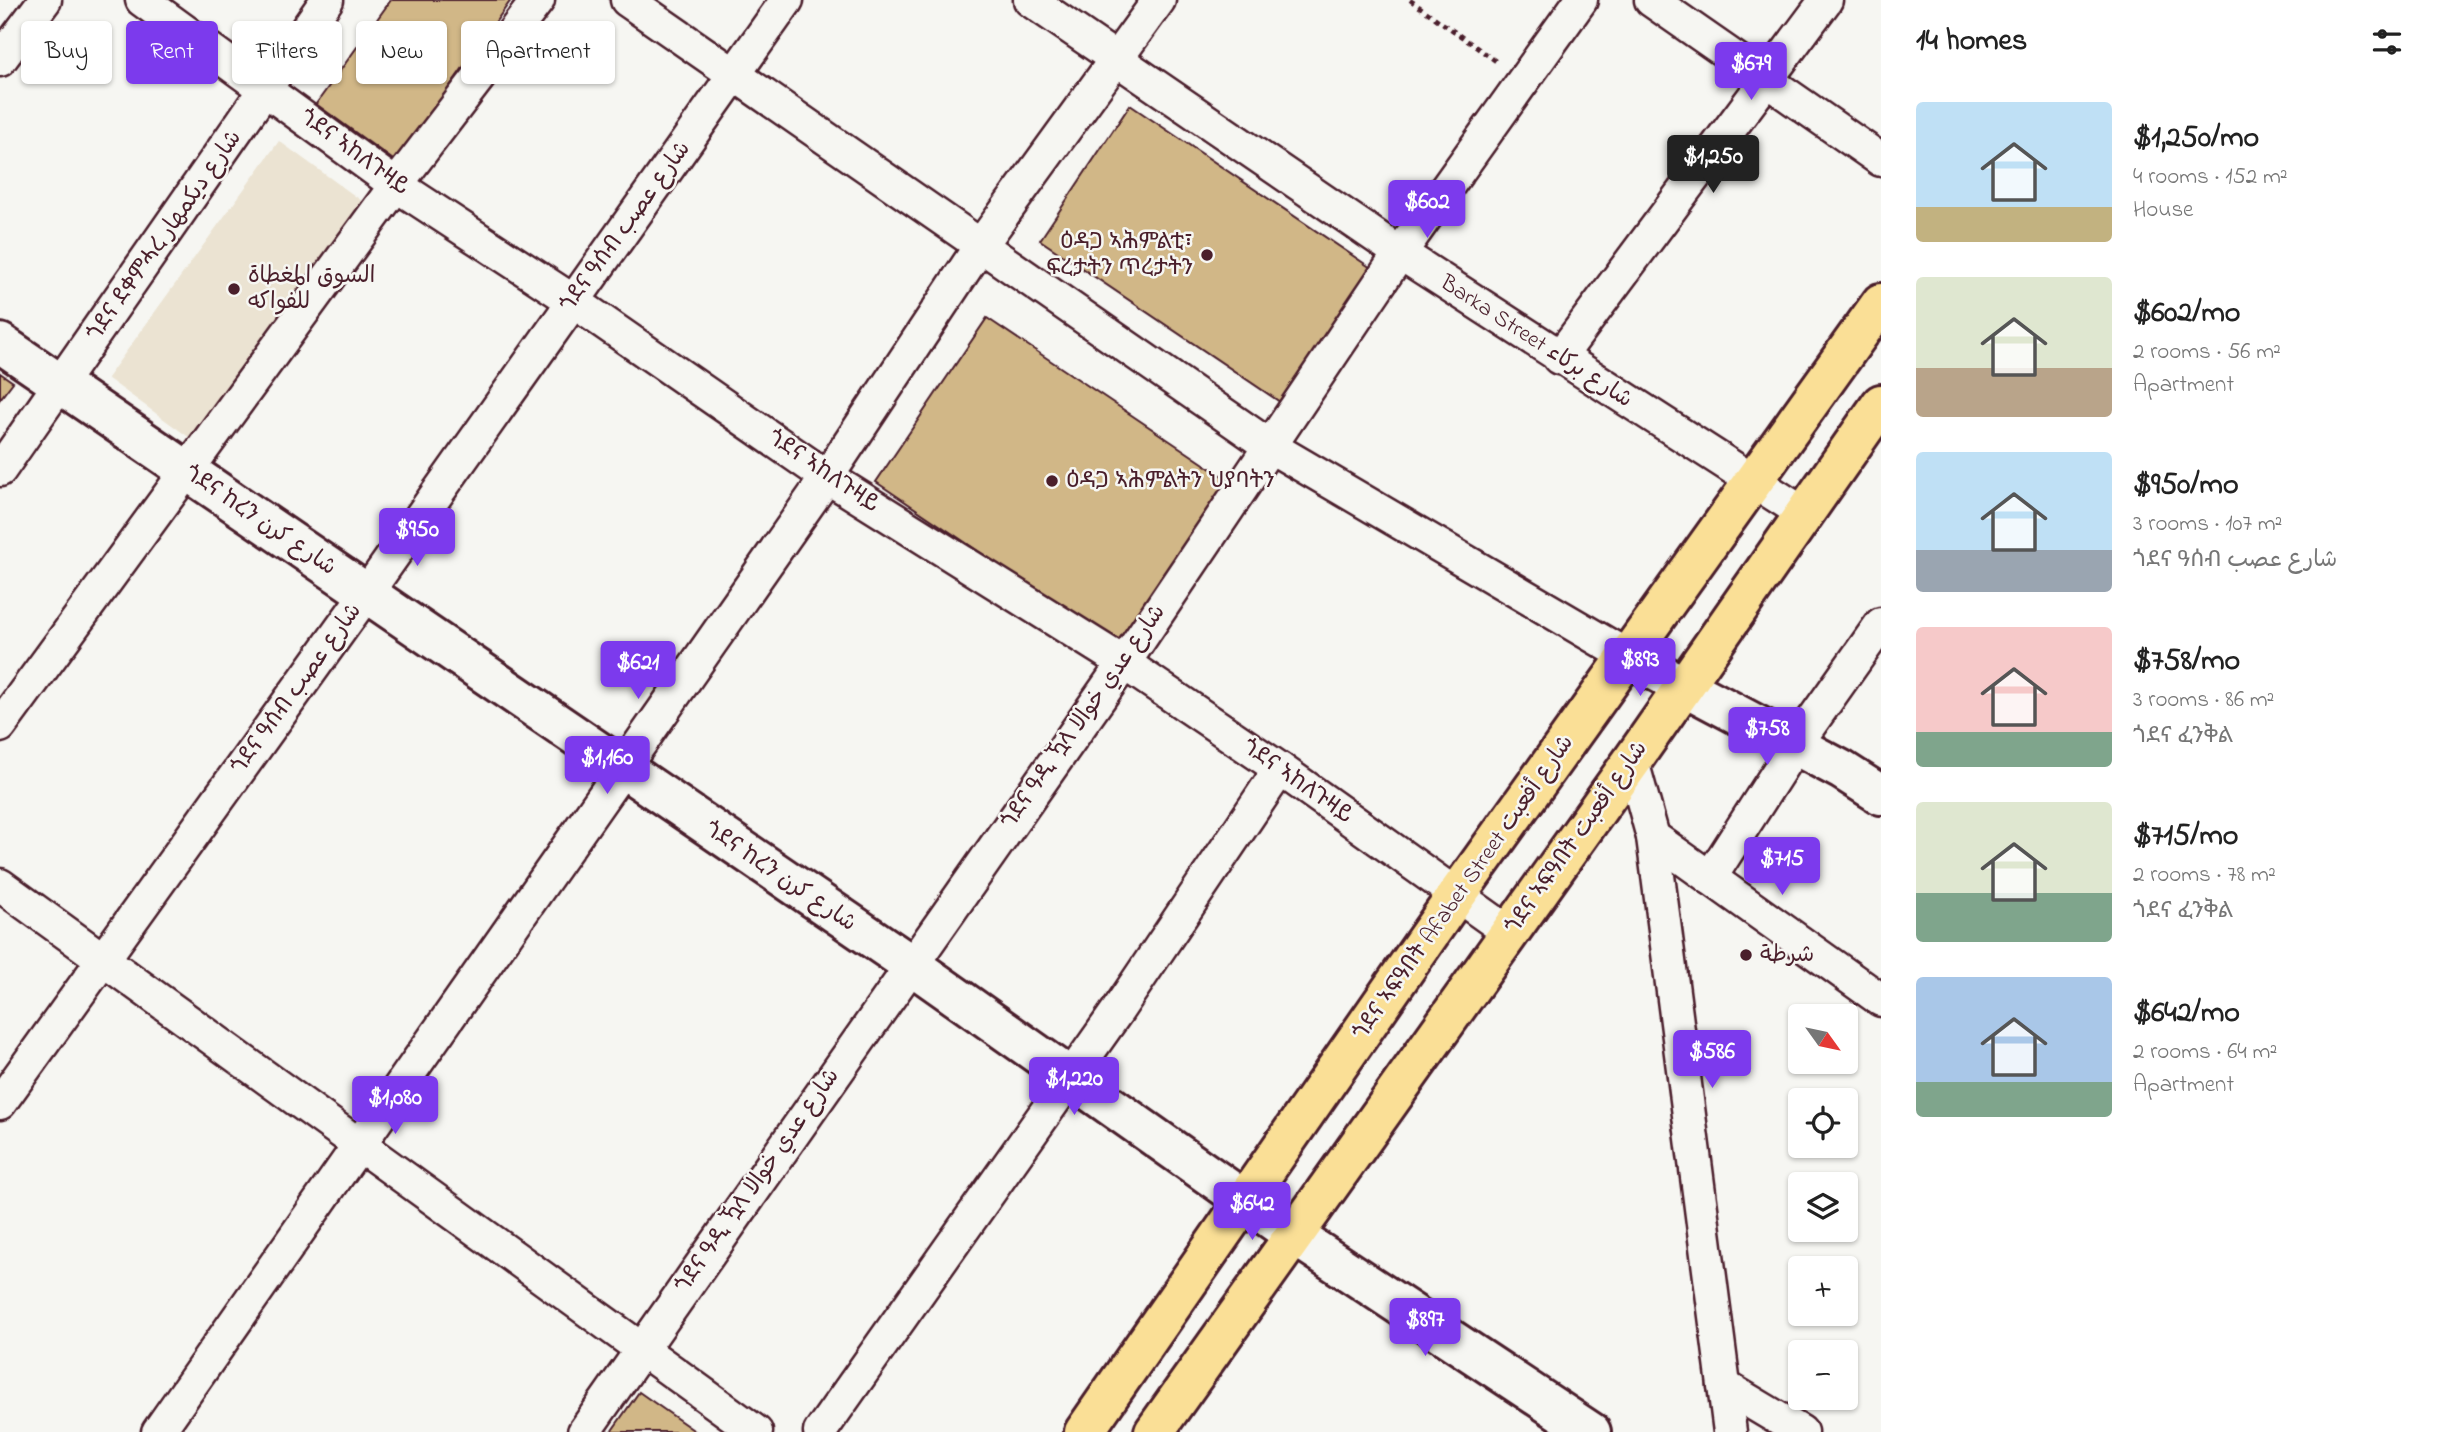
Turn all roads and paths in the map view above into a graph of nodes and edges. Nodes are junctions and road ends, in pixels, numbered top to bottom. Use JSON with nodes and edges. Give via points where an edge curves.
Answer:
{"nodes":[{"id":1,"x":45,"y":0,"type":"edge"},
{"id":2,"x":142,"y":0,"type":"edge"},
{"id":3,"x":327,"y":0,"type":"edge"},
{"id":4,"x":538,"y":0,"type":"edge"},
{"id":5,"x":627,"y":0,"type":"edge"},
{"id":6,"x":787,"y":0,"type":"edge"},
{"id":7,"x":1030,"y":0,"type":"edge"},
{"id":8,"x":1159,"y":0,"type":"edge"},
{"id":9,"x":1410,"y":0,"type":"edge"},
{"id":10,"x":1581,"y":0,"type":"edge"},
{"id":11,"x":1651,"y":0,"type":"edge"},
{"id":12,"x":1826,"y":0,"type":"edge"},
{"id":13,"x":1115,"y":57,"type":"junction"},
{"id":14,"x":0,"y":60,"type":"edge"},
{"id":15,"x":734,"y":76,"type":"junction"},
{"id":16,"x":1766,"y":80,"type":"junction"},
{"id":17,"x":1525,"y":82,"type":"junction"},
{"id":18,"x":267,"y":90,"type":"junction"},
{"id":19,"x":1881,"y":160,"type":"edge"},
{"id":20,"x":396,"y":185,"type":"junction"},
{"id":21,"x":981,"y":245,"type":"junction"},
{"id":22,"x":1400,"y":253,"type":"junction"},
{"id":23,"x":573,"y":301,"type":"junction"},
{"id":24,"x":1881,"y":303,"type":"edge"},
{"id":25,"x":0,"y":343,"type":"edge"},
{"id":26,"x":1559,"y":358,"type":"junction"},
{"id":27,"x":61,"y":384,"type":"junction"},
{"id":28,"x":1881,"y":404,"type":"edge"},
{"id":29,"x":1271,"y":447,"type":"junction"},
{"id":30,"x":185,"y":469,"type":"junction"},
{"id":31,"x":0,"y":470,"type":"edge"},
{"id":32,"x":827,"y":477,"type":"junction"},
{"id":33,"x":1754,"y":484,"type":"junction"},
{"id":34,"x":1803,"y":513,"type":"junction"},
{"id":35,"x":366,"y":594,"type":"junction"},
{"id":36,"x":1881,"y":624,"type":"edge"},
{"id":37,"x":1629,"y":657,"type":"junction"},
{"id":38,"x":1124,"y":663,"type":"junction"},
{"id":39,"x":1682,"y":688,"type":"junction"},
{"id":40,"x":0,"y":726,"type":"edge"},
{"id":41,"x":1794,"y":747,"type":"junction"},
{"id":42,"x":1633,"y":761,"type":"junction"},
{"id":43,"x":1280,"y":769,"type":"junction"},
{"id":44,"x":622,"y":770,"type":"junction"},
{"id":45,"x":1881,"y":795,"type":"edge"},
{"id":46,"x":1653,"y":837,"type":"junction"},
{"id":47,"x":1710,"y":878,"type":"junction"},
{"id":48,"x":0,"y":885,"type":"edge"},
{"id":49,"x":1456,"y":896,"type":"junction"},
{"id":50,"x":1510,"y":933,"type":"junction"},
{"id":51,"x":103,"y":960,"type":"junction"},
{"id":52,"x":910,"y":964,"type":"junction"},
{"id":53,"x":1881,"y":1000,"type":"edge"},
{"id":54,"x":1068,"y":1079,"type":"junction"},
{"id":55,"x":0,"y":1103,"type":"edge"},
{"id":56,"x":361,"y":1144,"type":"junction"},
{"id":57,"x":1245,"y":1202,"type":"junction"},
{"id":58,"x":1292,"y":1234,"type":"junction"},
{"id":59,"x":641,"y":1348,"type":"junction"},
{"id":60,"x":1724,"y":1387,"type":"junction"},
{"id":61,"x":158,"y":1432,"type":"edge"},
{"id":62,"x":584,"y":1432,"type":"edge"},
{"id":63,"x":756,"y":1432,"type":"edge"},
{"id":64,"x":821,"y":1432,"type":"edge"},
{"id":65,"x":1084,"y":1432,"type":"edge"},
{"id":66,"x":1154,"y":1432,"type":"edge"},
{"id":67,"x":1591,"y":1432,"type":"edge"},
{"id":68,"x":1730,"y":1432,"type":"edge"},
{"id":69,"x":1801,"y":1432,"type":"edge"}],
"edges":[{"from":1,"to":14,"type":"street"},
{"from":2,"to":18,"type":"street","name":"ጎደና ኣከለጉዛይ"},
{"from":3,"to":18,"type":"street","name":"ጎደና ደቀምሓረ شارع ديكمهار"},
{"from":4,"to":20,"type":"street"},
{"from":5,"to":15,"type":"street"},
{"from":6,"to":15,"type":"street","name":"ጎደና ዓሰብ شارع عصب"},
{"from":7,"to":13,"type":"street","name":"Barka Street شارع بركاء"},
{"from":8,"to":13,"type":"street"},
{"from":9,"to":17,"type":"path"},
{"from":10,"to":17,"type":"street","name":"ጎደና ዓዲ ዃላ شارع عدي خوالا"},
{"from":11,"to":16,"type":"street"},
{"from":12,"to":16,"type":"street"},
{"from":13,"to":21,"type":"street"},
{"from":13,"to":22,"type":"street","name":"Barka Street شارع بركاء"},
{"from":15,"to":21,"type":"street"},
{"from":15,"to":23,"type":"street","name":"ጎደና ዓሰብ شارع عصب"},
{"from":16,"to":19,"type":"street"},
{"from":16,"to":26,"type":"street"},
{"from":17,"to":22,"type":"street","name":"ጎደና ዓዲ ዃላ شارع عدي خوالا"},
{"from":18,"to":20,"type":"street","name":"ጎደና ኣከለጉዛይ"},
{"from":18,"to":27,"type":"street","name":"ጎደና ደቀምሓረ شارع ديكمهار"},
{"from":20,"to":23,"type":"street","name":"ጎደና ኣከለጉዛይ"},
{"from":20,"to":30,"type":"street"},
{"from":21,"to":29,"type":"street"},
{"from":21,"to":32,"type":"street"},
{"from":22,"to":26,"type":"street","name":"Barka Street شارع بركاء"},
{"from":22,"to":29,"type":"street","name":"ጎደና ዓዲ ዃላ شارع عدي خوالا"},
{"from":23,"to":32,"type":"street","name":"ጎደና ኣከለጉዛይ"},
{"from":23,"to":35,"type":"street","name":"ጎደና ዓሰብ شارع عصب"},
{"from":24,"to":33,"type":"highway","name":"ጎደና ኣፍዓበት Afabet Street شارع أفعبت"},
{"from":25,"to":27,"type":"street","name":"ጎደና ከረን شارع كرن"},
{"from":26,"to":33,"type":"street","name":"Barka Street شارع بركاء"},
{"from":27,"to":30,"type":"street","name":"ጎደና ከረን شارع كرن"},
{"from":27,"to":31,"type":"street","name":"ጎደና ደቀምሓረ شارع ديكمهار"},
{"from":28,"to":34,"type":"highway","name":"ጎደና ኣፍዓበት شارع أفعبت"},
{"from":29,"to":37,"type":"street"},
{"from":29,"to":38,"type":"street","name":"ጎደና ዓዲ ዃላ شارع عدي خوالا"},
{"from":30,"to":35,"type":"street","name":"ጎደና ከረን شارع كرن"},
{"from":30,"to":40,"type":"street"},
{"from":32,"to":38,"type":"street","name":"ጎደና ኣከለጉዛይ"},
{"from":32,"to":44,"type":"street"},
{"from":33,"to":34,"type":"street","name":"Barka Street شارع بركاء"},
{"from":33,"to":37,"type":"highway","name":"ጎደና ኣፍዓበት Afabet Street شارع أفعبت"},
{"from":34,"to":39,"type":"highway","name":"ጎደና ኣፍዓበት شارع أفعبت"},
{"from":35,"to":44,"type":"street","name":"ጎደና ከረን شارع كرن"},
{"from":35,"to":51,"type":"street","name":"ጎደና ዓሰብ شارع عصب"},
{"from":36,"to":41,"type":"street"},
{"from":37,"to":39,"type":"street"},
{"from":37,"to":49,"type":"highway","name":"ጎደና ኣፍዓበት Afabet Street شارع أفعبت"},
{"from":38,"to":43,"type":"street","name":"ጎደና ኣከለጉዛይ"},
{"from":38,"to":52,"type":"street","name":"ጎደና ዓዲ ዃላ شارع عدي خوالا"},
{"from":39,"to":41,"type":"street"},
{"from":39,"to":42,"type":"highway","name":"ጎደና ኣፍዓበት شارع أفعبت"},
{"from":41,"to":45,"type":"street"},
{"from":41,"to":47,"type":"street"},
{"from":42,"to":46,"type":"street"},
{"from":42,"to":50,"type":"highway","name":"ጎደና ኣፍዓበት شارع أفعبت"},
{"from":43,"to":49,"type":"street","name":"ጎደና ኣከለጉዛይ"},
{"from":43,"to":54,"type":"street"},
{"from":44,"to":52,"type":"street","name":"ጎደና ከረን شارع كرن"},
{"from":44,"to":56,"type":"street"},
{"from":46,"to":47,"type":"street"},
{"from":46,"to":60,"type":"street"},
{"from":47,"to":53,"type":"street"},
{"from":48,"to":51,"type":"street"},
{"from":49,"to":50,"type":"street","name":"ጎደና ኣከለጉዛይ"},
{"from":49,"to":57,"type":"highway","name":"ጎደና ኣፍዓበት Afabet Street شارع أفعبت"},
{"from":50,"to":58,"type":"highway","name":"ጎደና ኣፍዓበት شارع أفعبت"},
{"from":51,"to":55,"type":"street","name":"ጎደና ዓሰብ شارع عصب"},
{"from":51,"to":56,"type":"street"},
{"from":52,"to":54,"type":"street","name":"ጎደና ከረን شارع كرن"},
{"from":52,"to":59,"type":"street","name":"ጎደና ዓዲ ዃላ شارع عدي خوالا"},
{"from":54,"to":57,"type":"street","name":"ጎደና ከረን شارع كرن"},
{"from":54,"to":64,"type":"street"},
{"from":56,"to":59,"type":"street"},
{"from":56,"to":61,"type":"street"},
{"from":57,"to":58,"type":"street","name":"ጎደና ከረን شارع كرن"},
{"from":57,"to":65,"type":"highway"},
{"from":58,"to":66,"type":"highway","name":"ጎደና ኣፍዓበት شارع أفعبت"},
{"from":58,"to":67,"type":"street","name":"ጎደና ከረን شارع كرن"},
{"from":59,"to":62,"type":"street","name":"ጎደና ዓዲ ዃላ شارع عدي خوالا"},
{"from":59,"to":63,"type":"street"},
{"from":60,"to":68,"type":"street"},
{"from":60,"to":69,"type":"street"}]}
